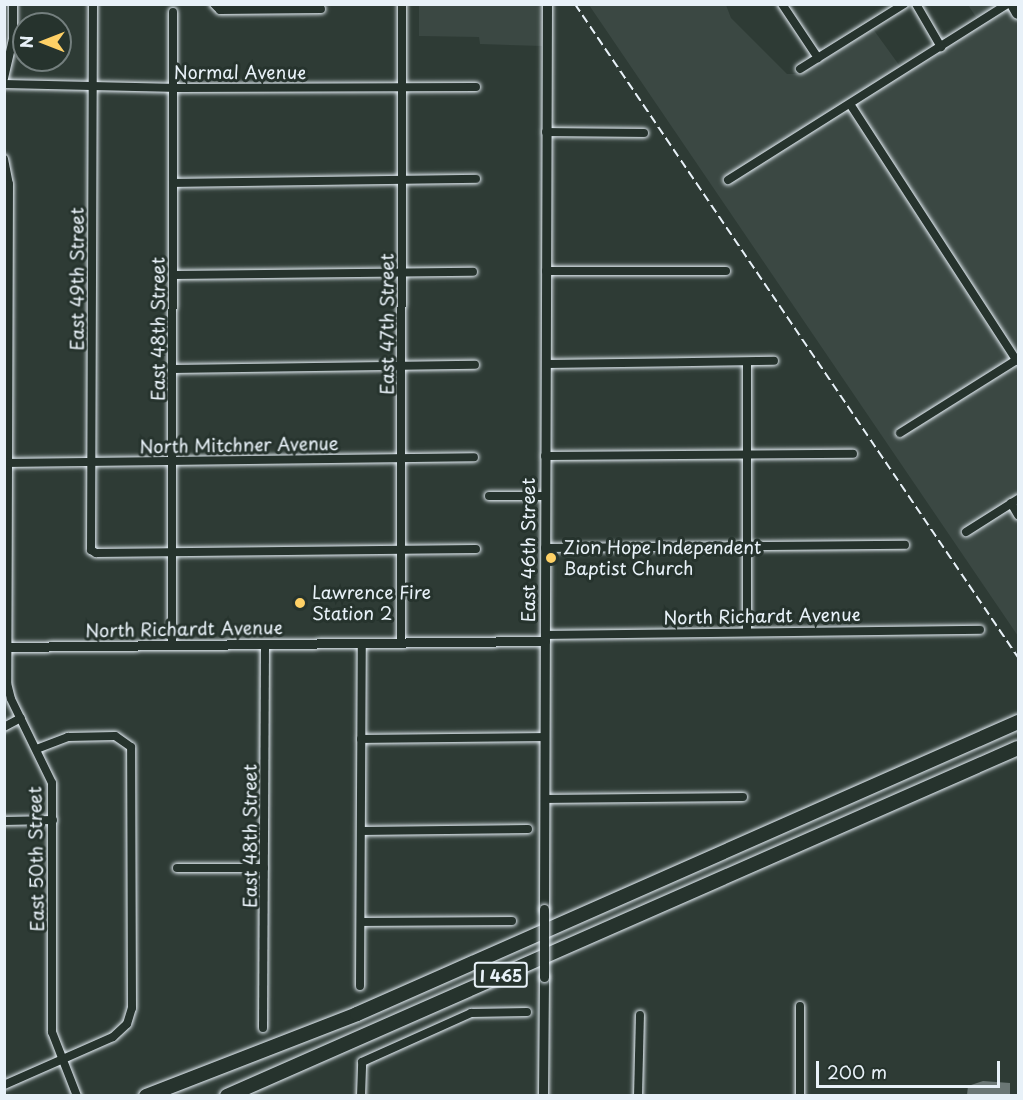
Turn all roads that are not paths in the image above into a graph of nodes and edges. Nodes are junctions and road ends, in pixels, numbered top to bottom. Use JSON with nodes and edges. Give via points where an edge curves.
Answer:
{"nodes":[{"id":1,"x":13,"y":4,"type":"edge"},
{"id":2,"x":93,"y":4,"type":"edge"},
{"id":3,"x":402,"y":4,"type":"edge"},
{"id":4,"x":547,"y":4,"type":"edge"},
{"id":5,"x":782,"y":4,"type":"edge"},
{"id":6,"x":904,"y":4,"type":"edge"},
{"id":7,"x":916,"y":4,"type":"edge"},
{"id":8,"x":1008,"y":4,"type":"edge"},
{"id":9,"x":1013,"y":4,"type":"edge"},
{"id":10,"x":217,"y":7,"type":"edge"},
{"id":11,"x":258,"y":7,"type":"edge"},
{"id":12,"x":294,"y":7,"type":"edge"},
{"id":13,"x":321,"y":9,"type":"dead end"},
{"id":14,"x":173,"y":12,"type":"dead end"},
{"id":15,"x":1018,"y":13,"type":"edge"},
{"id":16,"x":941,"y":47,"type":"junction"},
{"id":17,"x":818,"y":58,"type":"junction"},
{"id":18,"x":800,"y":69,"type":"dead end"},
{"id":19,"x":4,"y":78,"type":"edge"},
{"id":20,"x":4,"y":84,"type":"edge"},
{"id":21,"x":403,"y":86,"type":"junction"},
{"id":22,"x":93,"y":87,"type":"junction"},
{"id":23,"x":173,"y":87,"type":"junction"},
{"id":24,"x":476,"y":87,"type":"dead end"},
{"id":25,"x":850,"y":104,"type":"junction"},
{"id":26,"x":546,"y":132,"type":"junction"},
{"id":27,"x":644,"y":133,"type":"dead end"},
{"id":28,"x":4,"y":159,"type":"edge"},
{"id":29,"x":476,"y":179,"type":"dead end"},
{"id":30,"x":402,"y":180,"type":"junction"},
{"id":31,"x":728,"y":180,"type":"dead end"},
{"id":32,"x":173,"y":183,"type":"junction"},
{"id":33,"x":546,"y":271,"type":"junction"},
{"id":34,"x":726,"y":271,"type":"dead end"},
{"id":35,"x":473,"y":272,"type":"dead end"},
{"id":36,"x":402,"y":273,"type":"junction"},
{"id":37,"x":173,"y":275,"type":"junction"},
{"id":38,"x":1018,"y":360,"type":"edge"},
{"id":39,"x":747,"y":362,"type":"junction"},
{"id":40,"x":774,"y":362,"type":"dead end"},
{"id":41,"x":546,"y":364,"type":"junction"},
{"id":42,"x":402,"y":365,"type":"junction"},
{"id":43,"x":474,"y":365,"type":"dead end"},
{"id":44,"x":172,"y":369,"type":"junction"},
{"id":45,"x":900,"y":433,"type":"dead end"},
{"id":46,"x":853,"y":454,"type":"dead end"},
{"id":47,"x":747,"y":455,"type":"junction"},
{"id":48,"x":545,"y":456,"type":"junction"},
{"id":49,"x":402,"y":458,"type":"junction"},
{"id":50,"x":474,"y":458,"type":"dead end"},
{"id":51,"x":172,"y":461,"type":"junction"},
{"id":52,"x":91,"y":462,"type":"junction"},
{"id":53,"x":6,"y":463,"type":"edge"},
{"id":54,"x":489,"y":496,"type":"dead end"},
{"id":55,"x":545,"y":496,"type":"junction"},
{"id":56,"x":1015,"y":501,"type":"edge"},
{"id":57,"x":1018,"y":516,"type":"edge"},
{"id":58,"x":966,"y":532,"type":"dead end"},
{"id":59,"x":905,"y":545,"type":"dead end"},
{"id":60,"x":747,"y":546,"type":"junction"},
{"id":61,"x":545,"y":548,"type":"junction"},
{"id":62,"x":401,"y":549,"type":"junction"},
{"id":63,"x":476,"y":549,"type":"dead end"},
{"id":64,"x":172,"y":552,"type":"junction"},
{"id":65,"x":980,"y":630,"type":"dead end"},
{"id":66,"x":747,"y":632,"type":"junction"},
{"id":67,"x":545,"y":638,"type":"junction"},
{"id":68,"x":362,"y":643,"type":"junction"},
{"id":69,"x":401,"y":643,"type":"junction"},
{"id":70,"x":265,"y":644,"type":"junction"},
{"id":71,"x":172,"y":645,"type":"junction"},
{"id":72,"x":6,"y":647,"type":"edge"},
{"id":73,"x":1018,"y":715,"type":"edge"},
{"id":74,"x":21,"y":718,"type":"junction"},
{"id":75,"x":1018,"y":722,"type":"edge"},
{"id":76,"x":4,"y":727,"type":"edge"},
{"id":77,"x":545,"y":737,"type":"junction"},
{"id":78,"x":362,"y":739,"type":"junction"},
{"id":79,"x":37,"y":749,"type":"junction"},
{"id":80,"x":1014,"y":751,"type":"edge"},
{"id":81,"x":949,"y":752,"type":"junction"},
{"id":82,"x":743,"y":797,"type":"dead end"},
{"id":83,"x":545,"y":799,"type":"junction"},
{"id":84,"x":4,"y":820,"type":"edge"},
{"id":85,"x":53,"y":820,"type":"junction"},
{"id":86,"x":528,"y":829,"type":"dead end"},
{"id":87,"x":362,"y":831,"type":"junction"},
{"id":88,"x":177,"y":868,"type":"dead end"},
{"id":89,"x":264,"y":868,"type":"junction"},
{"id":90,"x":512,"y":921,"type":"dead end"},
{"id":91,"x":361,"y":922,"type":"junction"},
{"id":92,"x":360,"y":986,"type":"dead end"},
{"id":93,"x":800,"y":1006,"type":"dead end"},
{"id":94,"x":527,"y":1012,"type":"dead end"},
{"id":95,"x":640,"y":1015,"type":"dead end"},
{"id":96,"x":263,"y":1028,"type":"dead end"},
{"id":97,"x":254,"y":1056,"type":"junction"},
{"id":98,"x":61,"y":1060,"type":"junction"},
{"id":99,"x":4,"y":1085,"type":"edge"},
{"id":100,"x":77,"y":1095,"type":"edge"},
{"id":101,"x":146,"y":1095,"type":"edge"},
{"id":102,"x":172,"y":1095,"type":"edge"},
{"id":103,"x":227,"y":1095,"type":"edge"},
{"id":104,"x":361,"y":1095,"type":"edge"},
{"id":105,"x":543,"y":1095,"type":"edge"},
{"id":106,"x":638,"y":1095,"type":"edge"},
{"id":107,"x":800,"y":1095,"type":"edge"}],
"edges":[{"from":1,"to":19,"type":"street","via":[[13,40]]},
{"from":2,"to":22,"type":"street","name":"East 49th Street"},
{"from":3,"to":21,"type":"street","name":"East 47th Street"},
{"from":4,"to":26,"type":"street","name":"East 46th Street"},
{"from":5,"to":17,"type":"street"},
{"from":6,"to":17,"type":"street"},
{"from":7,"to":16,"type":"street"},
{"from":8,"to":16,"type":"street"},
{"from":9,"to":15,"type":"main road"},
{"from":10,"to":11,"type":"street"},
{"from":11,"to":12,"type":"street"},
{"from":12,"to":13,"type":"street"},
{"from":14,"to":23,"type":"street","name":"East 48th Street"},
{"from":16,"to":25,"type":"street"},
{"from":17,"to":18,"type":"street"},
{"from":20,"to":22,"type":"street","name":"Normal Avenue"},
{"from":21,"to":23,"type":"street","name":"Normal Avenue"},
{"from":21,"to":24,"type":"street","name":"Normal Avenue"},
{"from":21,"to":30,"type":"street","name":"East 47th Street"},
{"from":22,"to":23,"type":"street","name":"Normal Avenue"},
{"from":22,"to":52,"type":"street","name":"East 49th Street"},
{"from":23,"to":32,"type":"street","name":"East 48th Street"},
{"from":25,"to":31,"type":"street"},
{"from":25,"to":38,"type":"street"},
{"from":26,"to":27,"type":"street"},
{"from":26,"to":33,"type":"street","name":"East 46th Street"},
{"from":28,"to":53,"type":"street","name":"East 50th Street","via":[[9,184]]},
{"from":29,"to":30,"type":"street"},
{"from":30,"to":32,"type":"street"},
{"from":30,"to":36,"type":"street","name":"East 47th Street"},
{"from":32,"to":37,"type":"street","name":"East 48th Street"},
{"from":33,"to":34,"type":"street"},
{"from":33,"to":41,"type":"street","name":"East 46th Street"},
{"from":35,"to":36,"type":"street"},
{"from":36,"to":37,"type":"street"},
{"from":36,"to":42,"type":"street","name":"East 47th Street"},
{"from":37,"to":44,"type":"street","name":"East 48th Street"},
{"from":38,"to":45,"type":"street"},
{"from":39,"to":40,"type":"street"},
{"from":39,"to":41,"type":"street"},
{"from":39,"to":47,"type":"street"},
{"from":41,"to":48,"type":"street","name":"East 46th Street"},
{"from":42,"to":43,"type":"street"},
{"from":42,"to":44,"type":"street"},
{"from":42,"to":49,"type":"street","name":"East 47th Street"},
{"from":44,"to":51,"type":"street","name":"East 48th Street"},
{"from":46,"to":47,"type":"street"},
{"from":47,"to":48,"type":"street"},
{"from":47,"to":60,"type":"street"},
{"from":48,"to":55,"type":"street","name":"East 46th Street"},
{"from":49,"to":50,"type":"street","name":"North Mitchner Avenue"},
{"from":49,"to":51,"type":"street","name":"North Mitchner Avenue"},
{"from":49,"to":62,"type":"street","name":"East 47th Street"},
{"from":51,"to":52,"type":"street","name":"North Mitchner Avenue"},
{"from":51,"to":64,"type":"street","name":"East 48th Street"},
{"from":52,"to":53,"type":"street","name":"North Mitchner Avenue"},
{"from":52,"to":64,"type":"street","name":"East 49th Street","via":[[93,552]]},
{"from":53,"to":72,"type":"street","name":"East 50th Street"},
{"from":54,"to":55,"type":"street"},
{"from":55,"to":61,"type":"street","name":"East 46th Street"},
{"from":56,"to":57,"type":"street"},
{"from":56,"to":58,"type":"street"},
{"from":59,"to":60,"type":"street"},
{"from":60,"to":61,"type":"street"},
{"from":60,"to":66,"type":"street"},
{"from":61,"to":67,"type":"street","name":"East 46th Street"},
{"from":62,"to":63,"type":"street"},
{"from":62,"to":64,"type":"street"},
{"from":62,"to":69,"type":"street","name":"East 47th Street"},
{"from":64,"to":71,"type":"street","name":"East 48th Street"},
{"from":65,"to":66,"type":"street","name":"North Richardt Avenue"},
{"from":66,"to":67,"type":"street","name":"North Richardt Avenue"},
{"from":67,"to":69,"type":"street","name":"North Richardt Avenue"},
{"from":67,"to":77,"type":"street","name":"East 46th Street"},
{"from":68,"to":69,"type":"street","name":"North Richardt Avenue"},
{"from":68,"to":70,"type":"street","name":"North Richardt Avenue"},
{"from":68,"to":78,"type":"street"},
{"from":70,"to":71,"type":"street","name":"North Richardt Avenue"},
{"from":70,"to":89,"type":"street","name":"East 48th Street"},
{"from":71,"to":72,"type":"street","name":"North Richardt Avenue"},
{"from":72,"to":74,"type":"street","name":"East 50th Street","via":[[8,688]]},
{"from":73,"to":81,"type":"highway"},
{"from":74,"to":76,"type":"street"},
{"from":74,"to":79,"type":"street","name":"East 50th Street"},
{"from":75,"to":81,"type":"highway","number":"I 465"},
{"from":77,"to":78,"type":"street"},
{"from":77,"to":83,"type":"street","name":"East 46th Street"},
{"from":78,"to":87,"type":"street"},
{"from":79,"to":85,"type":"street","name":"East 50th Street","via":[[52,783]]},
{"from":79,"to":98,"type":"street","via":[[70,736],[115,736],[126,741],[132,754],[132,1008],[125,1026],[111,1038]]},
{"from":80,"to":103,"type":"highway","number":"I 465"},
{"from":81,"to":97,"type":"highway","number":"I 465"},
{"from":82,"to":83,"type":"street"},
{"from":83,"to":105,"type":"street","name":"East 46th Street","bridge":true},
{"from":84,"to":85,"type":"street"},
{"from":85,"to":98,"type":"street","name":"East 50th Street","via":[[52,1032]]},
{"from":86,"to":87,"type":"street"},
{"from":87,"to":91,"type":"street"},
{"from":88,"to":89,"type":"street"},
{"from":89,"to":96,"type":"street","name":"East 48th Street"},
{"from":90,"to":91,"type":"street"},
{"from":91,"to":92,"type":"street"},
{"from":93,"to":107,"type":"street"},
{"from":94,"to":104,"type":"street","via":[[471,1013],[362,1062]]},
{"from":95,"to":106,"type":"street"},
{"from":97,"to":101,"type":"highway"},
{"from":97,"to":102,"type":"highway","number":"I 465"},
{"from":98,"to":99,"type":"street"},
{"from":98,"to":100,"type":"street","name":"East 50th Street"}]}
